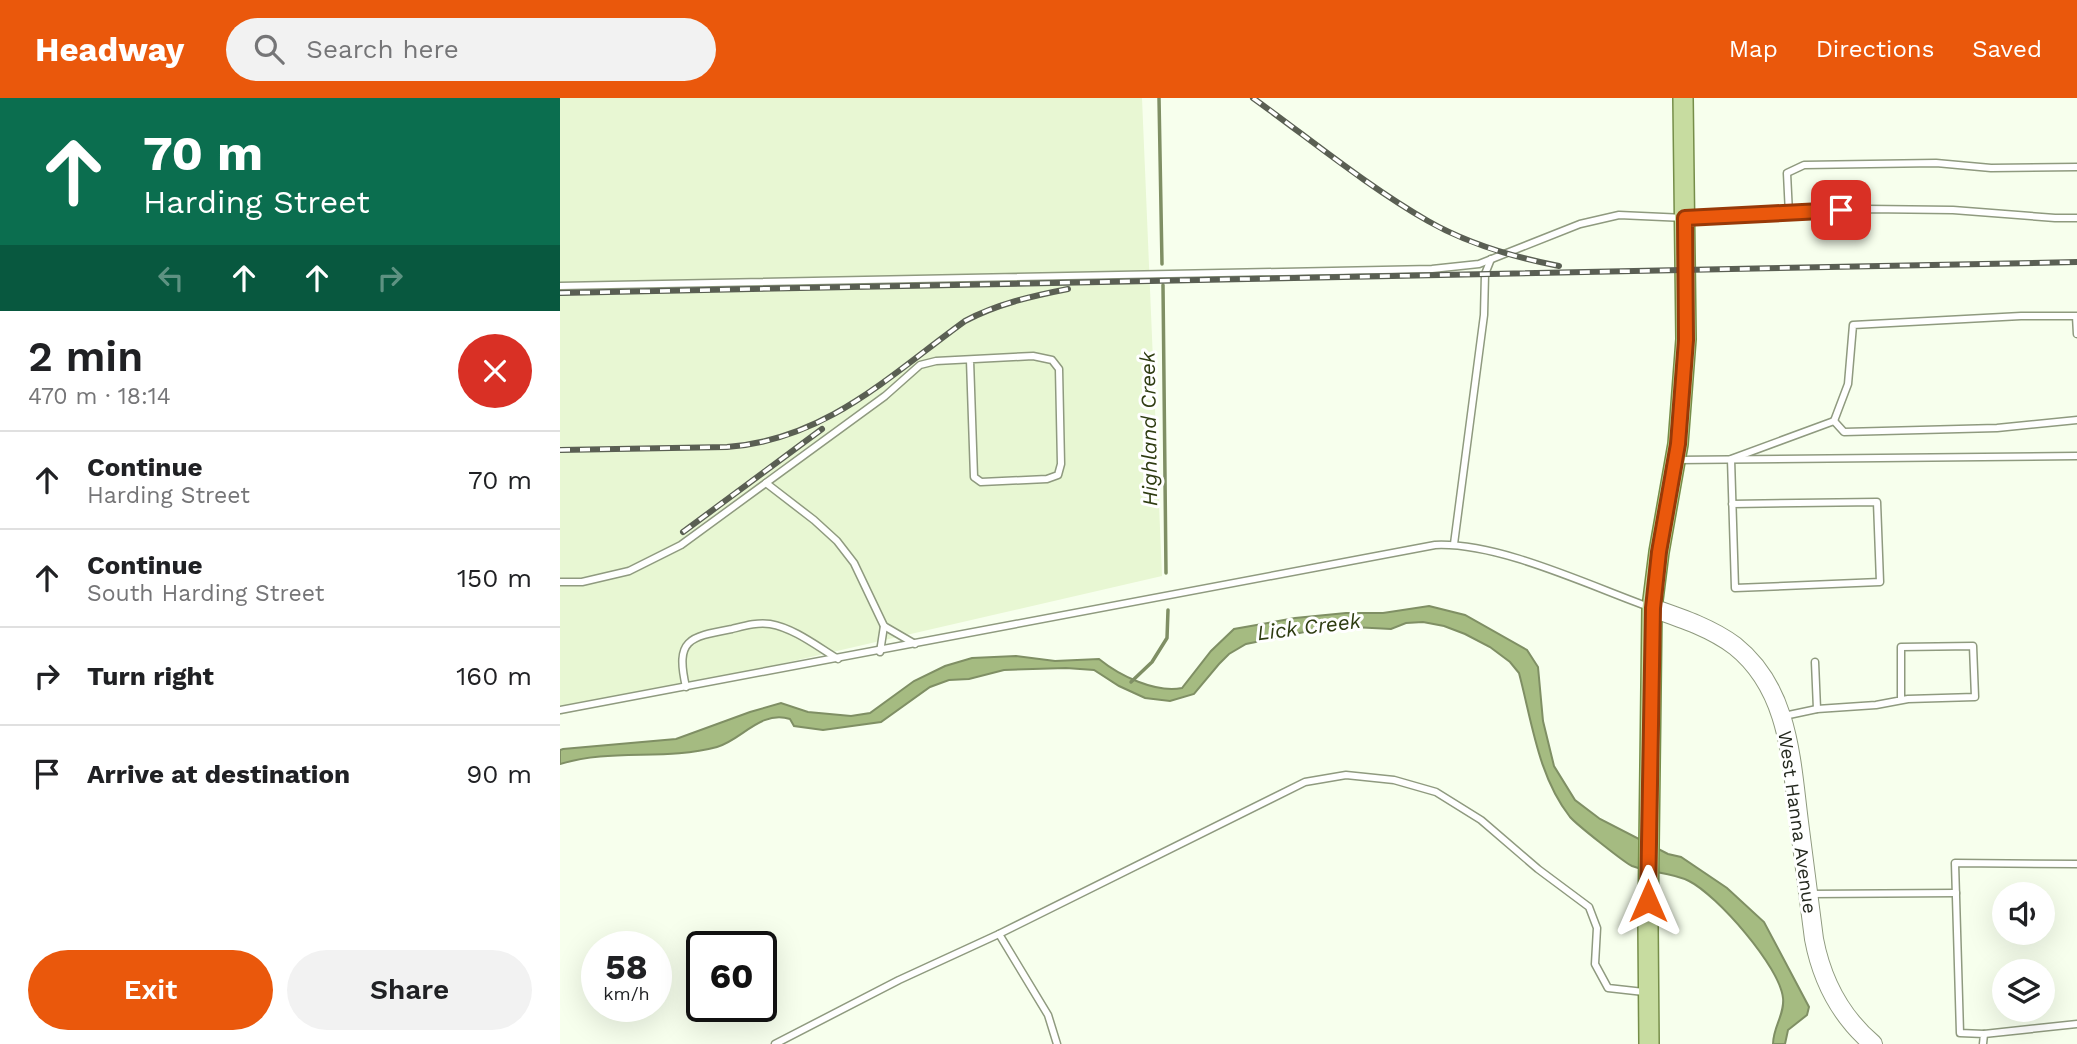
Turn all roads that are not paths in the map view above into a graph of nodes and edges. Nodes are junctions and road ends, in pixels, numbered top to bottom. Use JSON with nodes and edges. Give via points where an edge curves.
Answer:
{"nodes":[{"id":1,"x":1684,"y":98,"type":"edge"},
{"id":2,"x":2077,"y":167,"type":"edge"},
{"id":3,"x":1789,"y":214,"type":"junction"},
{"id":4,"x":1685,"y":218,"type":"junction"},
{"id":5,"x":2077,"y":218,"type":"edge"},
{"id":6,"x":1491,"y":258,"type":"junction"},
{"id":7,"x":560,"y":286,"type":"edge"},
{"id":8,"x":2077,"y":334,"type":"edge"},
{"id":9,"x":970,"y":360,"type":"junction"},
{"id":10,"x":2077,"y":420,"type":"edge"},
{"id":11,"x":1834,"y":421,"type":"junction"},
{"id":12,"x":2077,"y":456,"type":"edge"},
{"id":13,"x":1731,"y":458,"type":"junction"},
{"id":14,"x":1675,"y":460,"type":"junction"},
{"id":15,"x":766,"y":483,"type":"junction"},
{"id":16,"x":1732,"y":504,"type":"junction"},
{"id":17,"x":1454,"y":544,"type":"junction"},
{"id":18,"x":560,"y":582,"type":"edge"},
{"id":19,"x":1653,"y":608,"type":"junction"},
{"id":20,"x":884,"y":625,"type":"junction"},
{"id":21,"x":915,"y":645,"type":"junction"},
{"id":22,"x":880,"y":652,"type":"junction"},
{"id":23,"x":838,"y":659,"type":"junction"},
{"id":24,"x":1815,"y":662,"type":"dead end"},
{"id":25,"x":687,"y":687,"type":"junction"},
{"id":26,"x":1901,"y":700,"type":"junction"},
{"id":27,"x":1817,"y":709,"type":"junction"},
{"id":28,"x":560,"y":710,"type":"edge"},
{"id":29,"x":1782,"y":716,"type":"junction"},
{"id":30,"x":2077,"y":864,"type":"edge"},
{"id":31,"x":1956,"y":893,"type":"junction"},
{"id":32,"x":1808,"y":894,"type":"junction"},
{"id":33,"x":999,"y":934,"type":"junction"},
{"id":34,"x":1649,"y":992,"type":"junction"},
{"id":35,"x":2077,"y":1024,"type":"edge"},
{"id":36,"x":1984,"y":1034,"type":"junction"},
{"id":37,"x":775,"y":1044,"type":"edge"},
{"id":38,"x":1057,"y":1044,"type":"edge"},
{"id":39,"x":1649,"y":1044,"type":"edge"},
{"id":40,"x":1873,"y":1044,"type":"edge"},
{"id":41,"x":1983,"y":1044,"type":"edge"}],
"edges":[{"from":1,"to":4,"type":"main road"},
{"from":2,"to":3,"type":"lane","via":[[1804,165],[1787,173]]},
{"from":3,"to":4,"type":"lane"},
{"from":3,"to":5,"type":"lane","via":[[1928,209]]},
{"from":4,"to":6,"type":"lane","via":[[1619,215],[1580,224]]},
{"from":4,"to":14,"type":"main road","via":[[1686,340]]},
{"from":6,"to":7,"type":"lane","via":[[1479,264],[1432,269]]},
{"from":6,"to":17,"type":"lane","via":[[1485,274],[1484,315]]},
{"from":8,"to":11,"type":"lane","via":[[2077,316],[1853,325],[1848,384]]},
{"from":9,"to":9,"type":"lane","via":[[1033,356],[1052,360],[1059,369],[1058,475],[981,482],[974,477]]},
{"from":9,"to":15,"type":"lane","via":[[920,365],[885,397]]},
{"from":10,"to":11,"type":"lane","via":[[1997,428],[1844,432]]},
{"from":11,"to":13,"type":"lane"},
{"from":12,"to":13,"type":"lane"},
{"from":13,"to":14,"type":"lane"},
{"from":13,"to":16,"type":"lane"},
{"from":14,"to":19,"type":"main road"},
{"from":15,"to":18,"type":"lane","via":[[681,545],[629,571]]},
{"from":15,"to":20,"type":"lane","via":[[837,541],[854,563]]},
{"from":16,"to":16,"type":"lane","via":[[1735,588],[1880,582],[1877,502]]},
{"from":17,"to":19,"type":"lane","via":[[1532,564]]},
{"from":17,"to":21,"type":"lane"},
{"from":19,"to":29,"type":"main road","name":"West Hanna Avenue","via":[[1706,629],[1736,648],[1762,677]]},
{"from":19,"to":34,"type":"main road"},
{"from":20,"to":21,"type":"lane"},
{"from":20,"to":22,"type":"lane"},
{"from":21,"to":22,"type":"lane"},
{"from":22,"to":23,"type":"lane"},
{"from":23,"to":25,"type":"lane"},
{"from":23,"to":25,"type":"lane","via":[[795,633],[771,624],[755,624],[698,635],[685,646],[681,665]]},
{"from":24,"to":27,"type":"lane"},
{"from":25,"to":28,"type":"lane"},
{"from":26,"to":26,"type":"lane","via":[[1975,697],[1973,646],[1901,647]]},
{"from":26,"to":27,"type":"lane"},
{"from":27,"to":29,"type":"lane"},
{"from":29,"to":32,"type":"main road","name":"West Hanna Avenue"},
{"from":30,"to":31,"type":"lane","via":[[1955,863]]},
{"from":31,"to":32,"type":"lane"},
{"from":31,"to":36,"type":"lane","via":[[1960,1033]]},
{"from":32,"to":40,"type":"main road","name":"West Hanna Avenue","via":[[1816,952],[1827,984],[1855,1027]]},
{"from":33,"to":34,"type":"lane","via":[[1305,782],[1346,775],[1394,780],[1436,792],[1481,820],[1588,907],[1597,928],[1595,964],[1608,988]]},
{"from":33,"to":37,"type":"lane"},
{"from":33,"to":38,"type":"lane","via":[[1048,1016]]},
{"from":34,"to":39,"type":"main road"},
{"from":35,"to":36,"type":"lane"},
{"from":36,"to":41,"type":"lane"}]}
